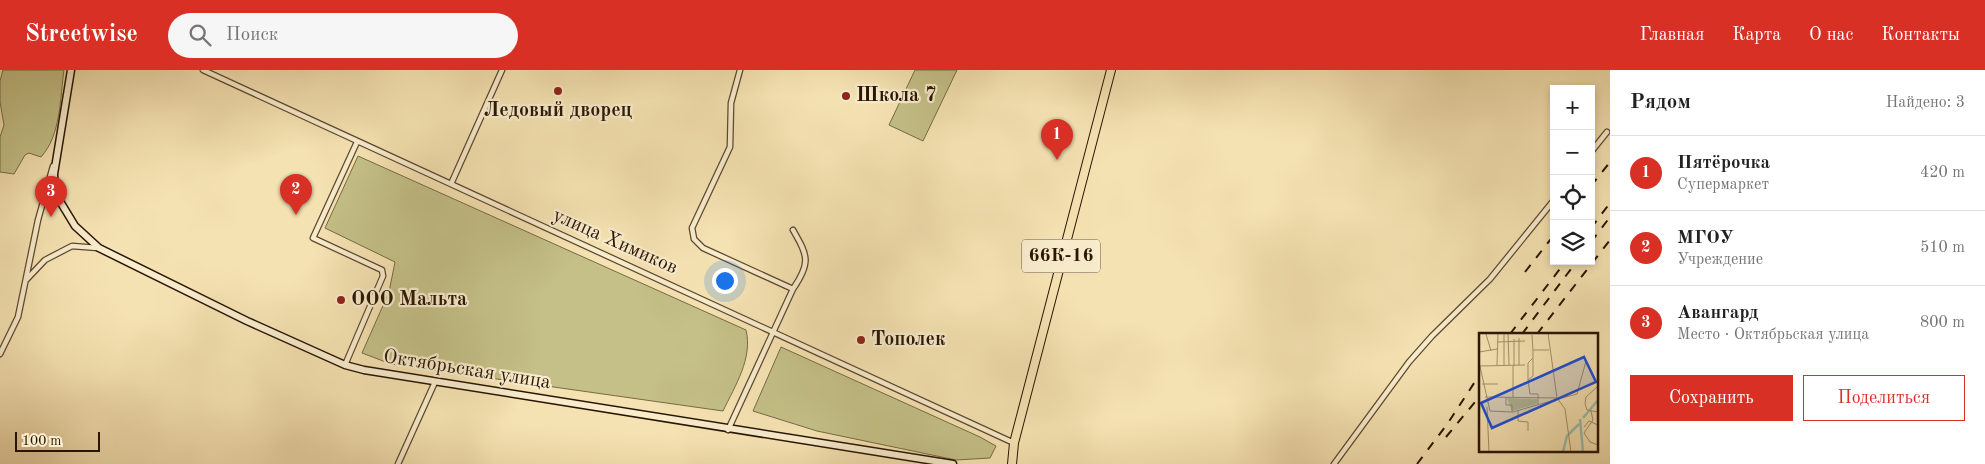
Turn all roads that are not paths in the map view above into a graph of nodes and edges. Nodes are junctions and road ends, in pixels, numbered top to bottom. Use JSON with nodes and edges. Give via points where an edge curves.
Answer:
{"nodes":[{"id":1,"x":71,"y":70,"type":"edge"},
{"id":2,"x":203,"y":70,"type":"edge"},
{"id":3,"x":502,"y":70,"type":"edge"},
{"id":4,"x":740,"y":70,"type":"edge"},
{"id":5,"x":1111,"y":70,"type":"edge"},
{"id":6,"x":1607,"y":132,"type":"dead end"},
{"id":7,"x":357,"y":142,"type":"junction"},
{"id":8,"x":1595,"y":147,"type":"edge"},
{"id":9,"x":54,"y":163,"type":"junction"},
{"id":10,"x":451,"y":184,"type":"junction"},
{"id":11,"x":1550,"y":205,"type":"edge"},
{"id":12,"x":793,"y":230,"type":"dead end"},
{"id":13,"x":98,"y":248,"type":"junction"},
{"id":14,"x":26,"y":280,"type":"junction"},
{"id":15,"x":793,"y":289,"type":"junction"},
{"id":16,"x":774,"y":331,"type":"junction"},
{"id":17,"x":0,"y":354,"type":"edge"},
{"id":18,"x":345,"y":365,"type":"junction"},
{"id":19,"x":435,"y":382,"type":"junction"},
{"id":20,"x":728,"y":430,"type":"junction"},
{"id":21,"x":1014,"y":443,"type":"junction"},
{"id":22,"x":398,"y":464,"type":"edge"},
{"id":23,"x":953,"y":464,"type":"edge"},
{"id":24,"x":1012,"y":464,"type":"edge"},
{"id":25,"x":1334,"y":464,"type":"edge"}],
"edges":[{"from":1,"to":9,"type":"main road","name":"Октябрьская улица"},
{"from":2,"to":7,"type":"street","name":"улица Химиков"},
{"from":3,"to":10,"type":"street"},
{"from":4,"to":15,"type":"street","via":[[731,103],[730,147],[692,228],[694,239],[702,248]]},
{"from":5,"to":21,"type":"main road","number":"66К-16"},
{"from":6,"to":8,"type":"street"},
{"from":7,"to":10,"type":"street","name":"улица Химиков"},
{"from":7,"to":18,"type":"street","via":[[313,238],[382,270],[383,276]]},
{"from":9,"to":13,"type":"main road","name":"Октябрьская улица","via":[[56,194],[75,226]]},
{"from":9,"to":14,"type":"street","name":"Октябрьская улица"},
{"from":10,"to":16,"type":"street","name":"улица Химиков"},
{"from":11,"to":25,"type":"street","via":[[1490,279],[1409,362]]},
{"from":12,"to":15,"type":"street","via":[[804,250],[807,264]]},
{"from":13,"to":14,"type":"street","via":[[72,246],[45,260]]},
{"from":13,"to":18,"type":"main road","name":"Октябрьская улица"},
{"from":14,"to":17,"type":"street","name":"Октябрьская улица","via":[[18,317]]},
{"from":15,"to":16,"type":"street"},
{"from":16,"to":20,"type":"street"},
{"from":16,"to":21,"type":"street","name":"улица Химиков"},
{"from":18,"to":19,"type":"main road","name":"Октябрьская улица"},
{"from":19,"to":20,"type":"main road","name":"Октябрьская улица"},
{"from":19,"to":22,"type":"street"},
{"from":20,"to":23,"type":"main road","name":"Октябрьская улица"},
{"from":21,"to":24,"type":"main road","number":"66К-16"}]}
